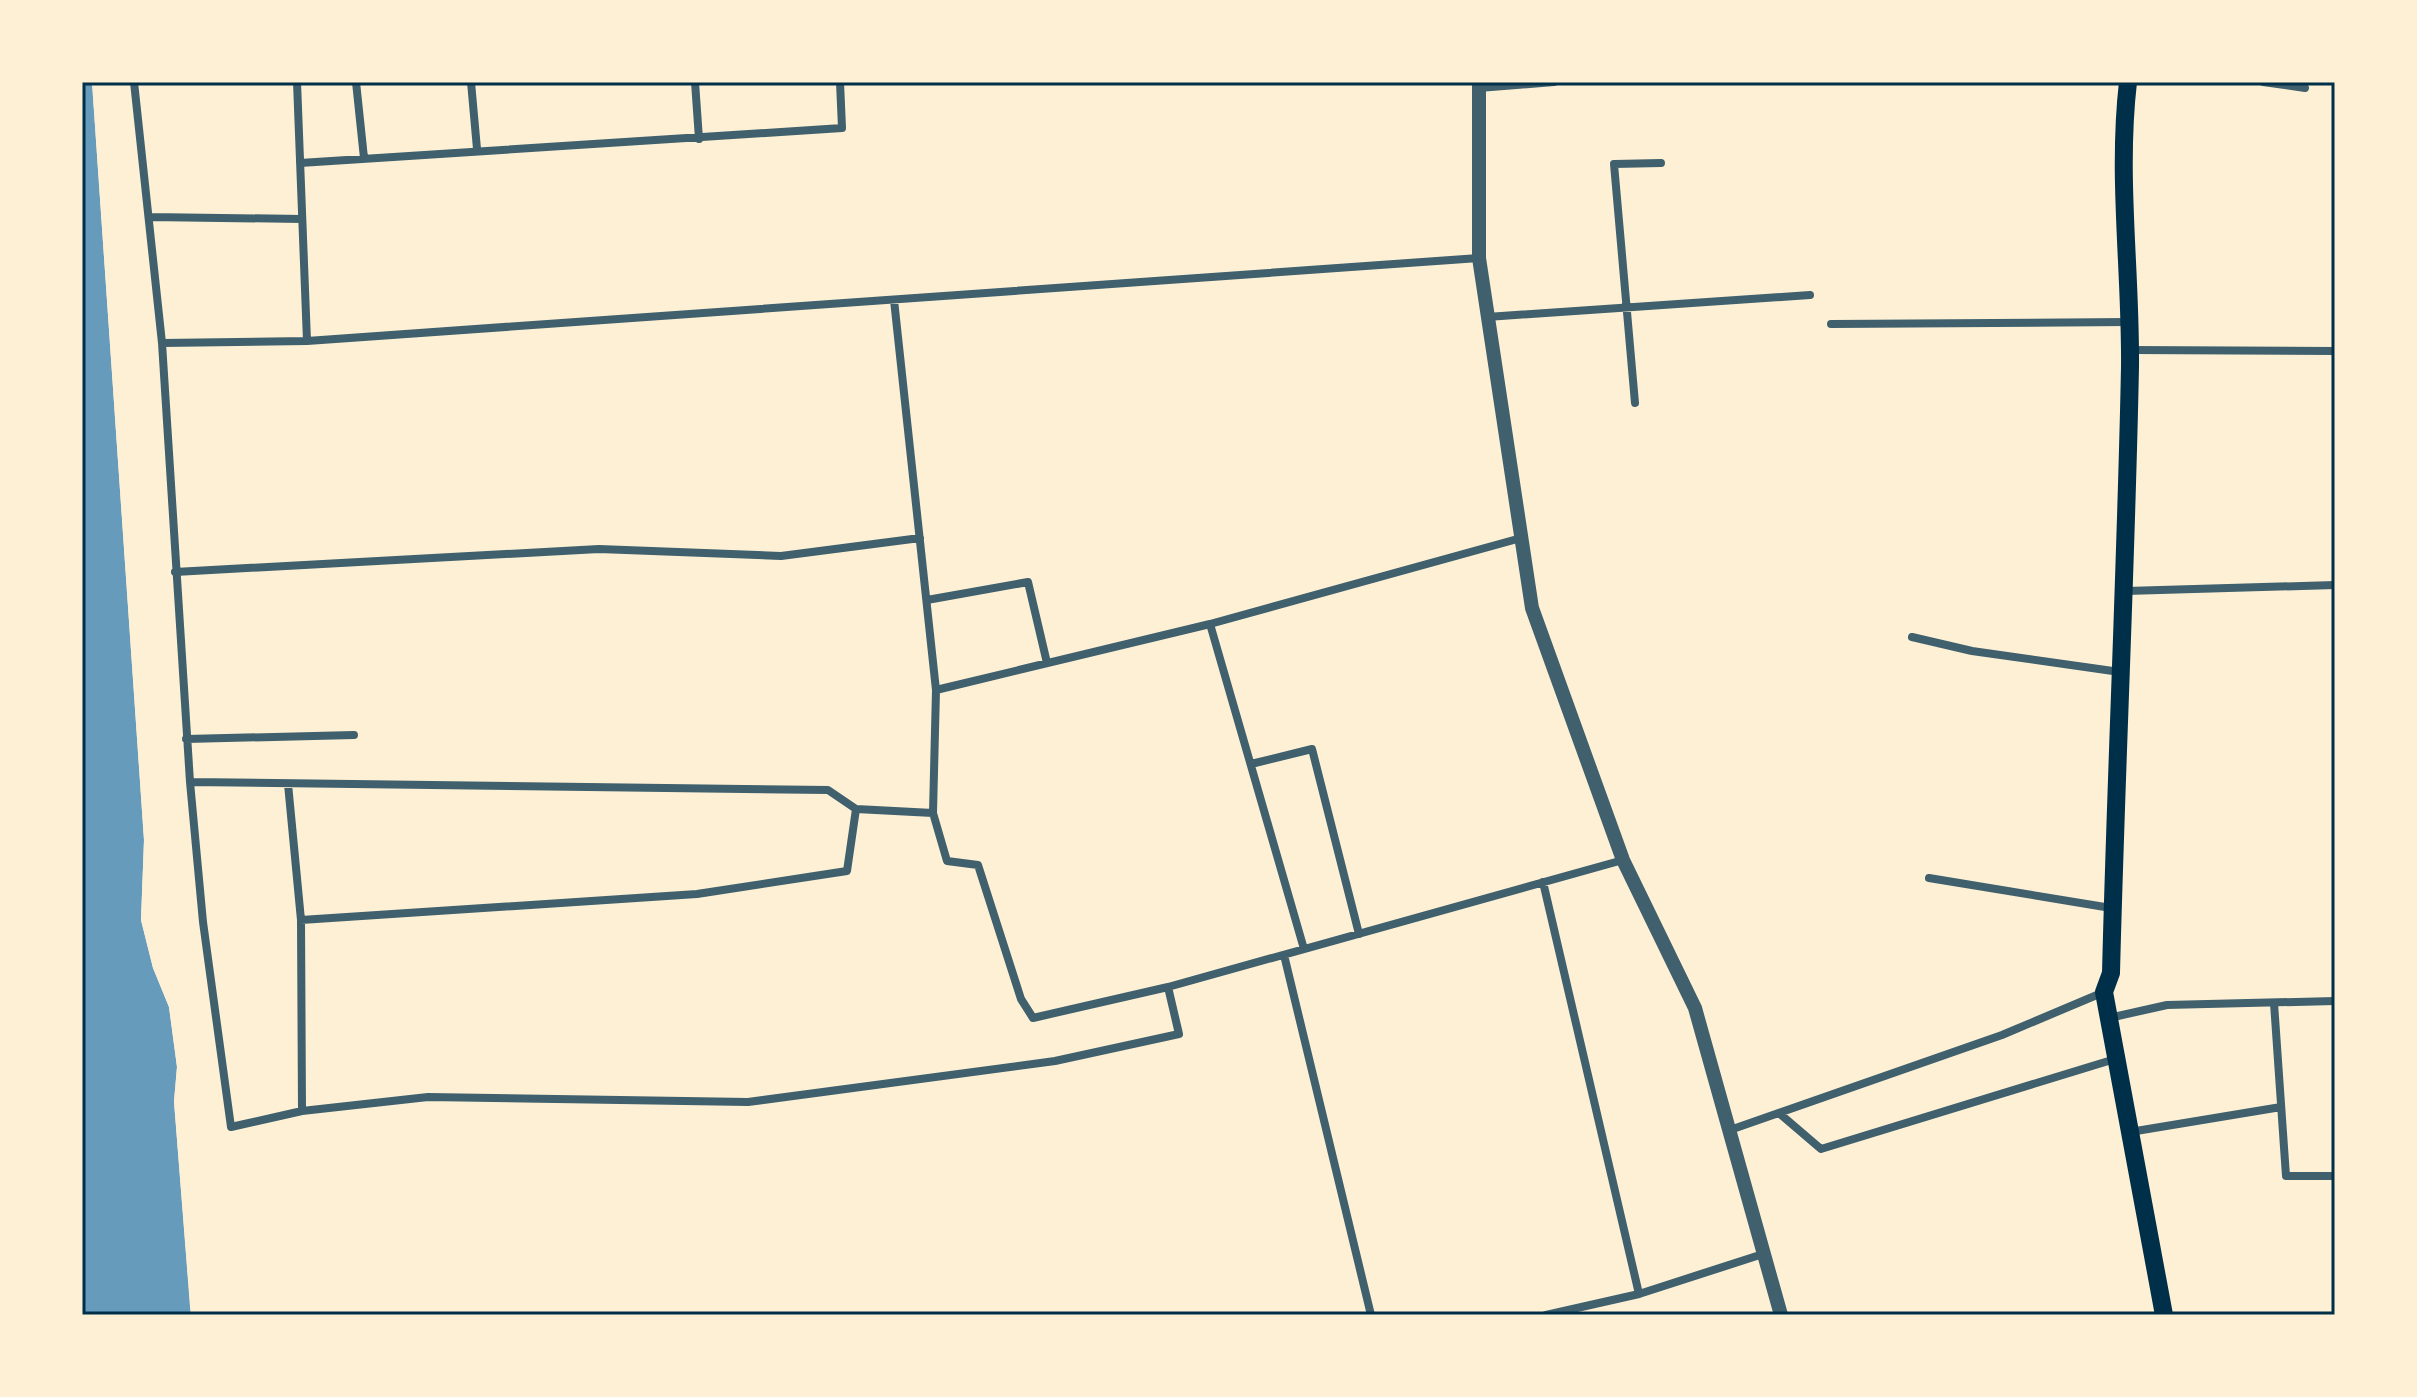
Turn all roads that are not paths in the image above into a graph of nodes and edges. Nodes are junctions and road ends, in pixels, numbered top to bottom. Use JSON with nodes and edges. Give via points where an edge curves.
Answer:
{"nodes":[{"id":1,"x":134,"y":82,"type":"edge"},
{"id":2,"x":297,"y":82,"type":"edge"},
{"id":3,"x":356,"y":82,"type":"edge"},
{"id":4,"x":471,"y":82,"type":"edge"},
{"id":5,"x":695,"y":82,"type":"edge"},
{"id":6,"x":840,"y":82,"type":"edge"},
{"id":7,"x":1554,"y":82,"type":"edge"},
{"id":8,"x":2128,"y":82,"type":"edge"},
{"id":9,"x":2263,"y":82,"type":"edge"},
{"id":10,"x":1479,"y":85,"type":"edge"},
{"id":11,"x":2305,"y":88,"type":"dead end"},
{"id":12,"x":699,"y":139,"type":"junction"},
{"id":13,"x":477,"y":149,"type":"junction"},
{"id":14,"x":364,"y":158,"type":"junction"},
{"id":15,"x":300,"y":163,"type":"junction"},
{"id":16,"x":1661,"y":163,"type":"dead end"},
{"id":17,"x":150,"y":217,"type":"junction"},
{"id":18,"x":302,"y":219,"type":"junction"},
{"id":19,"x":1479,"y":258,"type":"junction"},
{"id":20,"x":1810,"y":295,"type":"dead end"},
{"id":21,"x":894,"y":300,"type":"junction"},
{"id":22,"x":1627,"y":308,"type":"junction"},
{"id":23,"x":1487,"y":317,"type":"junction"},
{"id":24,"x":2129,"y":322,"type":"junction"},
{"id":25,"x":1831,"y":324,"type":"dead end"},
{"id":26,"x":307,"y":341,"type":"junction"},
{"id":27,"x":162,"y":343,"type":"junction"},
{"id":28,"x":2130,"y":350,"type":"junction"},
{"id":29,"x":2335,"y":351,"type":"edge"},
{"id":30,"x":1635,"y":403,"type":"dead end"},
{"id":31,"x":920,"y":538,"type":"junction"},
{"id":32,"x":1521,"y":538,"type":"junction"},
{"id":33,"x":175,"y":572,"type":"junction"},
{"id":34,"x":2335,"y":585,"type":"edge"},
{"id":35,"x":2126,"y":591,"type":"junction"},
{"id":36,"x":927,"y":600,"type":"junction"},
{"id":37,"x":1210,"y":624,"type":"junction"},
{"id":38,"x":1912,"y":637,"type":"dead end"},
{"id":39,"x":1047,"y":663,"type":"junction"},
{"id":40,"x":2121,"y":672,"type":"junction"},
{"id":41,"x":936,"y":690,"type":"junction"},
{"id":42,"x":354,"y":735,"type":"dead end"},
{"id":43,"x":186,"y":739,"type":"junction"},
{"id":44,"x":1251,"y":764,"type":"junction"},
{"id":45,"x":190,"y":782,"type":"junction"},
{"id":46,"x":288,"y":784,"type":"junction"},
{"id":47,"x":856,"y":809,"type":"junction"},
{"id":48,"x":933,"y":813,"type":"junction"},
{"id":49,"x":1623,"y":860,"type":"junction"},
{"id":50,"x":1929,"y":878,"type":"dead end"},
{"id":51,"x":1543,"y":882,"type":"junction"},
{"id":52,"x":2112,"y":909,"type":"junction"},
{"id":53,"x":301,"y":920,"type":"junction"},
{"id":54,"x":1359,"y":934,"type":"junction"},
{"id":55,"x":1304,"y":949,"type":"junction"},
{"id":56,"x":1284,"y":955,"type":"junction"},
{"id":57,"x":1168,"y":987,"type":"junction"},
{"id":58,"x":2104,"y":992,"type":"junction"},
{"id":59,"x":2335,"y":1001,"type":"edge"},
{"id":60,"x":2274,"y":1003,"type":"junction"},
{"id":61,"x":2109,"y":1018,"type":"junction"},
{"id":62,"x":2116,"y":1059,"type":"junction"},
{"id":63,"x":2281,"y":1107,"type":"junction"},
{"id":64,"x":302,"y":1111,"type":"junction"},
{"id":65,"x":1779,"y":1113,"type":"junction"},
{"id":66,"x":1730,"y":1130,"type":"junction"},
{"id":67,"x":2130,"y":1132,"type":"junction"},
{"id":68,"x":2335,"y":1176,"type":"edge"},
{"id":69,"x":1766,"y":1253,"type":"junction"},
{"id":70,"x":1639,"y":1294,"type":"junction"},
{"id":71,"x":1371,"y":1315,"type":"edge"},
{"id":72,"x":1546,"y":1315,"type":"edge"},
{"id":73,"x":1781,"y":1315,"type":"edge"},
{"id":74,"x":2164,"y":1315,"type":"edge"}],
"edges":[{"from":1,"to":17,"type":"street"},
{"from":2,"to":15,"type":"street"},
{"from":3,"to":14,"type":"street"},
{"from":4,"to":13,"type":"street"},
{"from":5,"to":12,"type":"street"},
{"from":6,"to":12,"type":"street","via":[[842,128]]},
{"from":7,"to":10,"type":"street"},
{"from":8,"to":24,"type":"main road","via":[[2121,137]]},
{"from":9,"to":11,"type":"street"},
{"from":10,"to":19,"type":"street"},
{"from":12,"to":13,"type":"street"},
{"from":13,"to":14,"type":"street"},
{"from":14,"to":15,"type":"street"},
{"from":15,"to":18,"type":"street"},
{"from":16,"to":22,"type":"street","via":[[1614,164]]},
{"from":17,"to":18,"type":"street"},
{"from":17,"to":27,"type":"street"},
{"from":18,"to":26,"type":"street"},
{"from":19,"to":21,"type":"street"},
{"from":19,"to":23,"type":"street"},
{"from":20,"to":22,"type":"street"},
{"from":21,"to":26,"type":"street"},
{"from":21,"to":31,"type":"street"},
{"from":22,"to":23,"type":"street"},
{"from":22,"to":30,"type":"street"},
{"from":23,"to":32,"type":"street"},
{"from":24,"to":25,"type":"street"},
{"from":24,"to":28,"type":"main road"},
{"from":26,"to":27,"type":"street"},
{"from":27,"to":33,"type":"street"},
{"from":28,"to":29,"type":"street"},
{"from":28,"to":35,"type":"main road"},
{"from":31,"to":33,"type":"street","via":[[781,556],[599,549]]},
{"from":31,"to":36,"type":"street"},
{"from":32,"to":37,"type":"street"},
{"from":32,"to":49,"type":"street","via":[[1532,608]]},
{"from":33,"to":43,"type":"street"},
{"from":34,"to":35,"type":"street"},
{"from":35,"to":40,"type":"main road"},
{"from":36,"to":39,"type":"street","via":[[1028,582]]},
{"from":36,"to":41,"type":"street"},
{"from":37,"to":39,"type":"street"},
{"from":37,"to":44,"type":"street"},
{"from":38,"to":40,"type":"street"},
{"from":39,"to":41,"type":"street"},
{"from":40,"to":52,"type":"main road"},
{"from":41,"to":48,"type":"street"},
{"from":42,"to":43,"type":"street"},
{"from":43,"to":45,"type":"street"},
{"from":44,"to":54,"type":"street","via":[[1312,749]]},
{"from":44,"to":55,"type":"street"},
{"from":45,"to":46,"type":"street"},
{"from":45,"to":64,"type":"street","via":[[231,1127]]},
{"from":46,"to":47,"type":"street","via":[[828,790]]},
{"from":46,"to":53,"type":"street"},
{"from":47,"to":48,"type":"street"},
{"from":47,"to":53,"type":"street","via":[[847,871],[697,894]]},
{"from":48,"to":57,"type":"street","via":[[947,861],[978,865],[1021,999],[1033,1018]]},
{"from":49,"to":51,"type":"street"},
{"from":49,"to":66,"type":"street","via":[[1695,1008]]},
{"from":50,"to":52,"type":"street"},
{"from":51,"to":54,"type":"street"},
{"from":51,"to":70,"type":"street"},
{"from":52,"to":58,"type":"main road","via":[[2111,973]]},
{"from":53,"to":64,"type":"street"},
{"from":54,"to":55,"type":"street"},
{"from":55,"to":56,"type":"street"},
{"from":56,"to":57,"type":"street"},
{"from":56,"to":71,"type":"street"},
{"from":57,"to":64,"type":"street","via":[[1179,1034],[1055,1061],[748,1102],[428,1097]]},
{"from":58,"to":61,"type":"main road"},
{"from":58,"to":65,"type":"street","via":[[2002,1035]]},
{"from":59,"to":60,"type":"street"},
{"from":60,"to":61,"type":"street","via":[[2167,1005]]},
{"from":60,"to":63,"type":"street"},
{"from":61,"to":62,"type":"main road"},
{"from":62,"to":65,"type":"street","via":[[1821,1149]]},
{"from":62,"to":67,"type":"main road"},
{"from":63,"to":67,"type":"street"},
{"from":63,"to":68,"type":"street","via":[[2286,1176]]},
{"from":65,"to":66,"type":"street"},
{"from":66,"to":69,"type":"street"},
{"from":67,"to":74,"type":"main road"},
{"from":69,"to":70,"type":"street"},
{"from":69,"to":73,"type":"street"},
{"from":70,"to":72,"type":"street"}]}
